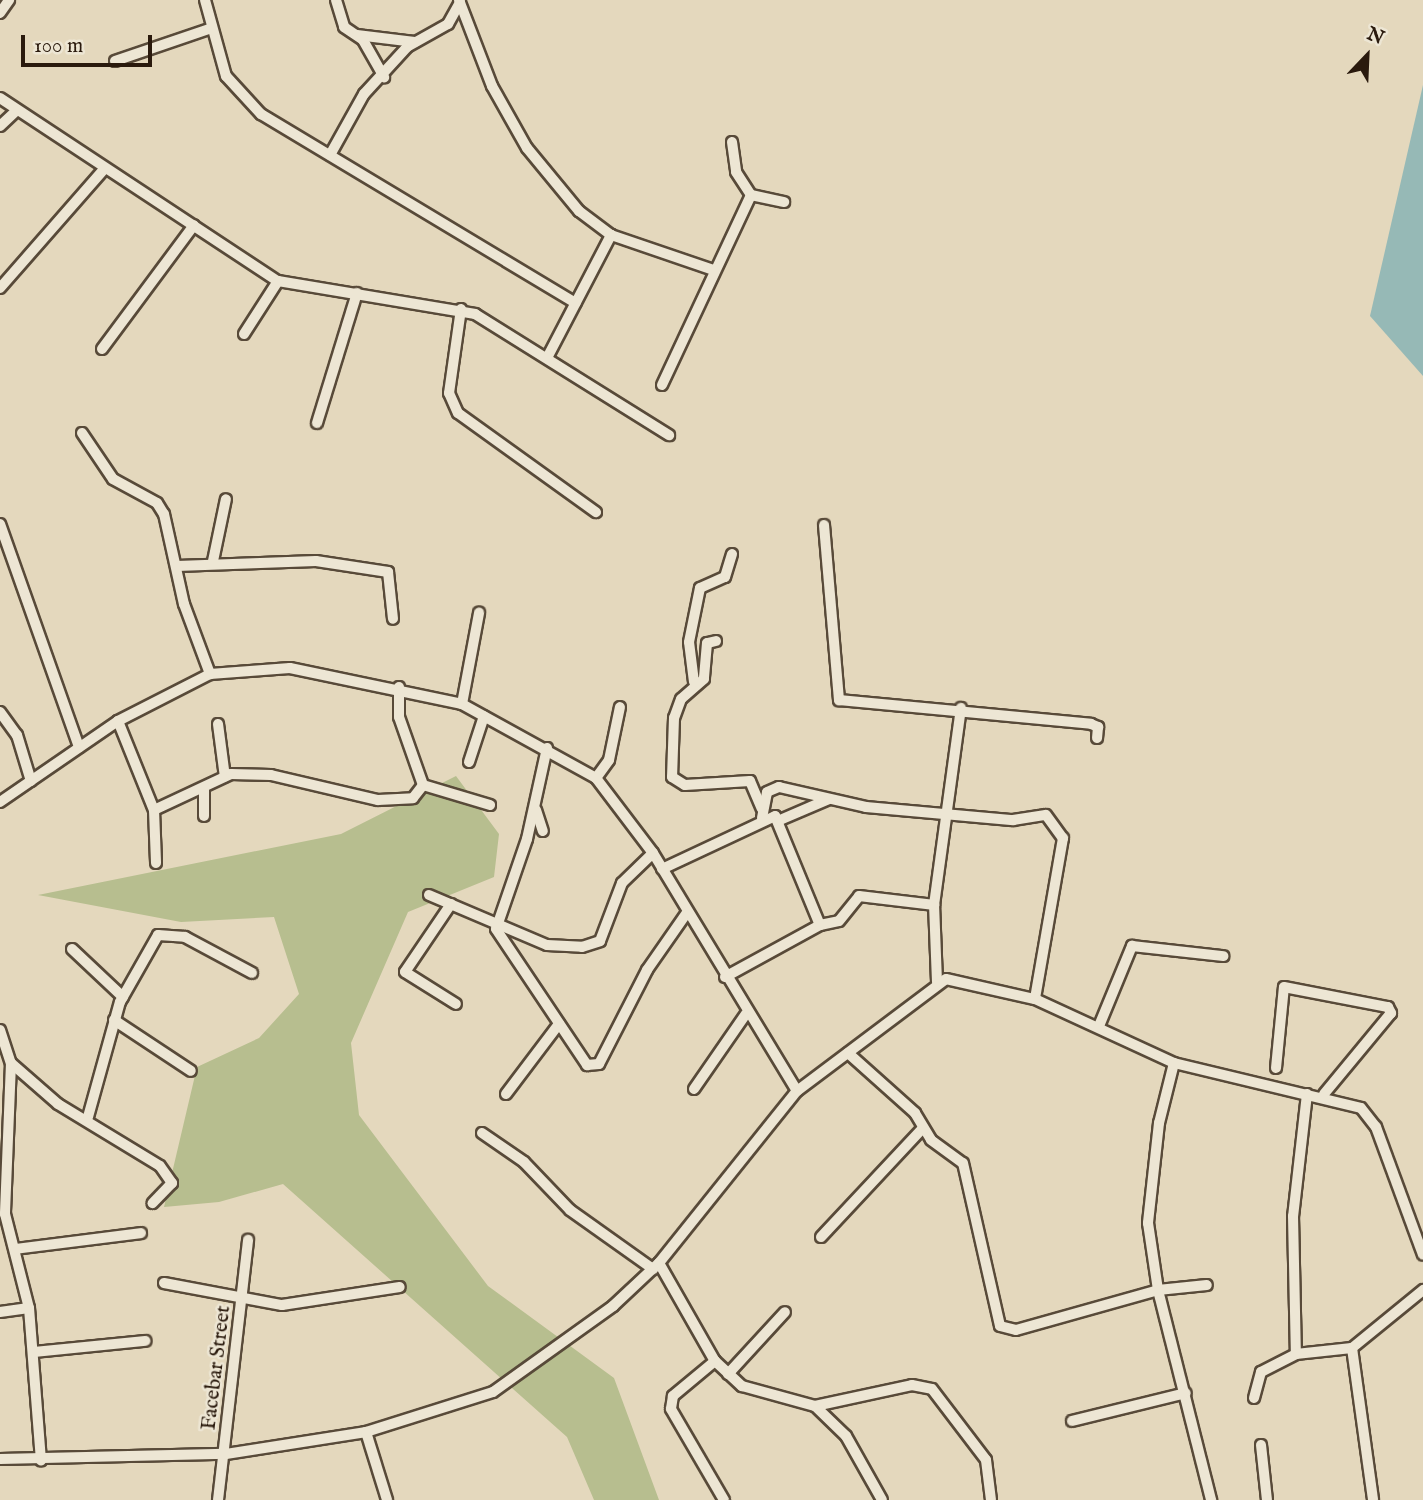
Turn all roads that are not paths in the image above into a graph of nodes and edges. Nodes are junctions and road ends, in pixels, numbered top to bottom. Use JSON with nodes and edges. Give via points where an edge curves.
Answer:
{"nodes":[{"id":1,"x":9,"y":0,"type":"edge"},
{"id":2,"x":205,"y":0,"type":"edge"},
{"id":3,"x":336,"y":0,"type":"edge"},
{"id":4,"x":459,"y":1,"type":"edge"},
{"id":5,"x":0,"y":13,"type":"edge"},
{"id":6,"x":212,"y":29,"type":"junction"},
{"id":7,"x":354,"y":34,"type":"junction"},
{"id":8,"x":415,"y":42,"type":"junction"},
{"id":9,"x":116,"y":61,"type":"dead end"},
{"id":10,"x":384,"y":77,"type":"junction"},
{"id":11,"x":0,"y":98,"type":"edge"},
{"id":12,"x":15,"y":112,"type":"junction"},
{"id":13,"x":0,"y":126,"type":"edge"},
{"id":14,"x":732,"y":142,"type":"dead end"},
{"id":15,"x":330,"y":155,"type":"junction"},
{"id":16,"x":104,"y":169,"type":"junction"},
{"id":17,"x":751,"y":195,"type":"junction"},
{"id":18,"x":784,"y":202,"type":"dead end"},
{"id":19,"x":194,"y":225,"type":"junction"},
{"id":20,"x":611,"y":235,"type":"junction"},
{"id":21,"x":713,"y":270,"type":"junction"},
{"id":22,"x":278,"y":281,"type":"junction"},
{"id":23,"x":0,"y":288,"type":"edge"},
{"id":24,"x":357,"y":293,"type":"junction"},
{"id":25,"x":576,"y":303,"type":"junction"},
{"id":26,"x":461,"y":309,"type":"junction"},
{"id":27,"x":244,"y":334,"type":"dead end"},
{"id":28,"x":102,"y":349,"type":"dead end"},
{"id":29,"x":547,"y":358,"type":"junction"},
{"id":30,"x":662,"y":385,"type":"dead end"},
{"id":31,"x":317,"y":423,"type":"dead end"},
{"id":32,"x":82,"y":433,"type":"dead end"},
{"id":33,"x":669,"y":435,"type":"dead end"},
{"id":34,"x":226,"y":499,"type":"dead end"},
{"id":35,"x":596,"y":512,"type":"dead end"},
{"id":36,"x":824,"y":525,"type":"dead end"},
{"id":37,"x":0,"y":526,"type":"edge"},
{"id":38,"x":732,"y":554,"type":"dead end"},
{"id":39,"x":213,"y":561,"type":"junction"},
{"id":40,"x":177,"y":566,"type":"junction"},
{"id":41,"x":479,"y":613,"type":"dead end"},
{"id":42,"x":393,"y":619,"type":"dead end"},
{"id":43,"x":716,"y":640,"type":"dead end"},
{"id":44,"x":210,"y":674,"type":"junction"},
{"id":45,"x":694,"y":682,"type":"junction"},
{"id":46,"x":399,"y":687,"type":"junction"},
{"id":47,"x":461,"y":704,"type":"junction"},
{"id":48,"x":620,"y":707,"type":"dead end"},
{"id":49,"x":961,"y":708,"type":"junction"},
{"id":50,"x":0,"y":712,"type":"edge"},
{"id":51,"x":484,"y":716,"type":"junction"},
{"id":52,"x":118,"y":721,"type":"junction"},
{"id":53,"x":218,"y":724,"type":"dead end"},
{"id":54,"x":1097,"y":738,"type":"dead end"},
{"id":55,"x":79,"y":747,"type":"junction"},
{"id":56,"x":547,"y":748,"type":"junction"},
{"id":57,"x":469,"y":762,"type":"dead end"},
{"id":58,"x":225,"y":777,"type":"junction"},
{"id":59,"x":596,"y":778,"type":"junction"},
{"id":60,"x":31,"y":781,"type":"junction"},
{"id":61,"x":423,"y":785,"type":"junction"},
{"id":62,"x":204,"y":789,"type":"junction"},
{"id":63,"x":829,"y":799,"type":"junction"},
{"id":64,"x":0,"y":802,"type":"edge"},
{"id":65,"x":490,"y":805,"type":"dead end"},
{"id":66,"x":535,"y":809,"type":"junction"},
{"id":67,"x":153,"y":810,"type":"junction"},
{"id":68,"x":762,"y":814,"type":"junction"},
{"id":69,"x":947,"y":814,"type":"junction"},
{"id":70,"x":204,"y":816,"type":"dead end"},
{"id":71,"x":780,"y":820,"type":"junction"},
{"id":72,"x":544,"y":831,"type":"dead end"},
{"id":73,"x":653,"y":853,"type":"junction"},
{"id":74,"x":156,"y":863,"type":"dead end"},
{"id":75,"x":662,"y":869,"type":"junction"},
{"id":76,"x":429,"y":895,"type":"dead end"},
{"id":77,"x":451,"y":904,"type":"junction"},
{"id":78,"x":934,"y":905,"type":"junction"},
{"id":79,"x":687,"y":914,"type":"junction"},
{"id":80,"x":497,"y":921,"type":"junction"},
{"id":81,"x":820,"y":925,"type":"junction"},
{"id":82,"x":72,"y":948,"type":"dead end"},
{"id":83,"x":1223,"y":956,"type":"dead end"},
{"id":84,"x":252,"y":973,"type":"dead end"},
{"id":85,"x":725,"y":977,"type":"junction"},
{"id":86,"x":937,"y":982,"type":"junction"},
{"id":87,"x":123,"y":996,"type":"junction"},
{"id":88,"x":1035,"y":999,"type":"junction"},
{"id":89,"x":456,"y":1004,"type":"dead end"},
{"id":90,"x":746,"y":1014,"type":"junction"},
{"id":91,"x":114,"y":1020,"type":"junction"},
{"id":92,"x":559,"y":1024,"type":"junction"},
{"id":93,"x":1099,"y":1026,"type":"junction"},
{"id":94,"x":0,"y":1030,"type":"edge"},
{"id":95,"x":848,"y":1053,"type":"junction"},
{"id":96,"x":12,"y":1063,"type":"junction"},
{"id":97,"x":1174,"y":1063,"type":"junction"},
{"id":98,"x":1276,"y":1068,"type":"dead end"},
{"id":99,"x":191,"y":1071,"type":"dead end"},
{"id":100,"x":3,"y":1088,"type":"edge"},
{"id":101,"x":694,"y":1089,"type":"dead end"},
{"id":102,"x":797,"y":1091,"type":"junction"},
{"id":103,"x":506,"y":1094,"type":"dead end"},
{"id":104,"x":1307,"y":1094,"type":"junction"},
{"id":105,"x":1324,"y":1094,"type":"junction"},
{"id":106,"x":88,"y":1117,"type":"junction"},
{"id":107,"x":922,"y":1129,"type":"junction"},
{"id":108,"x":482,"y":1133,"type":"dead end"},
{"id":109,"x":3,"y":1201,"type":"edge"},
{"id":110,"x":153,"y":1203,"type":"dead end"},
{"id":111,"x":141,"y":1233,"type":"dead end"},
{"id":112,"x":821,"y":1237,"type":"dead end"},
{"id":113,"x":248,"y":1240,"type":"dead end"},
{"id":114,"x":15,"y":1249,"type":"junction"},
{"id":115,"x":1423,"y":1251,"type":"edge"},
{"id":116,"x":656,"y":1266,"type":"junction"},
{"id":117,"x":164,"y":1283,"type":"dead end"},
{"id":118,"x":1207,"y":1286,"type":"dead end"},
{"id":119,"x":400,"y":1287,"type":"dead end"},
{"id":120,"x":1158,"y":1290,"type":"junction"},
{"id":121,"x":1423,"y":1290,"type":"edge"},
{"id":122,"x":245,"y":1303,"type":"junction"},
{"id":123,"x":29,"y":1308,"type":"junction"},
{"id":124,"x":0,"y":1312,"type":"edge"},
{"id":125,"x":785,"y":1312,"type":"dead end"},
{"id":126,"x":145,"y":1341,"type":"dead end"},
{"id":127,"x":1352,"y":1348,"type":"junction"},
{"id":128,"x":34,"y":1352,"type":"junction"},
{"id":129,"x":1296,"y":1354,"type":"junction"},
{"id":130,"x":715,"y":1361,"type":"junction"},
{"id":131,"x":728,"y":1374,"type":"junction"},
{"id":132,"x":1186,"y":1393,"type":"junction"},
{"id":133,"x":1254,"y":1398,"type":"dead end"},
{"id":134,"x":815,"y":1406,"type":"junction"},
{"id":135,"x":1072,"y":1421,"type":"dead end"},
{"id":136,"x":366,"y":1432,"type":"junction"},
{"id":137,"x":1261,"y":1445,"type":"dead end"},
{"id":138,"x":226,"y":1454,"type":"junction"},
{"id":139,"x":0,"y":1459,"type":"edge"},
{"id":140,"x":41,"y":1461,"type":"junction"},
{"id":141,"x":218,"y":1500,"type":"edge"},
{"id":142,"x":387,"y":1500,"type":"edge"},
{"id":143,"x":724,"y":1500,"type":"edge"},
{"id":144,"x":882,"y":1500,"type":"edge"},
{"id":145,"x":990,"y":1500,"type":"edge"},
{"id":146,"x":1211,"y":1500,"type":"edge"},
{"id":147,"x":1267,"y":1500,"type":"edge"},
{"id":148,"x":1373,"y":1500,"type":"edge"}],
"edges":[{"from":1,"to":5,"type":"street"},
{"from":2,"to":6,"type":"street"},
{"from":3,"to":7,"type":"street"},
{"from":4,"to":8,"type":"street","via":[[448,24]]},
{"from":4,"to":20,"type":"street","via":[[492,86],[527,148],[579,211]]},
{"from":6,"to":9,"type":"street"},
{"from":6,"to":15,"type":"street","via":[[239,96]]},
{"from":7,"to":8,"type":"street"},
{"from":7,"to":10,"type":"street"},
{"from":8,"to":10,"type":"street"},
{"from":10,"to":15,"type":"street","via":[[364,94]]},
{"from":11,"to":12,"type":"street"},
{"from":12,"to":13,"type":"street"},
{"from":12,"to":16,"type":"street"},
{"from":14,"to":17,"type":"street","via":[[736,172]]},
{"from":15,"to":25,"type":"street"},
{"from":16,"to":19,"type":"street"},
{"from":16,"to":23,"type":"street"},
{"from":17,"to":18,"type":"street"},
{"from":17,"to":21,"type":"street"},
{"from":19,"to":22,"type":"street"},
{"from":19,"to":28,"type":"street"},
{"from":20,"to":21,"type":"street"},
{"from":20,"to":25,"type":"street"},
{"from":21,"to":30,"type":"street"},
{"from":22,"to":24,"type":"street"},
{"from":22,"to":27,"type":"street"},
{"from":24,"to":26,"type":"street"},
{"from":24,"to":31,"type":"street"},
{"from":25,"to":29,"type":"street"},
{"from":26,"to":29,"type":"street"},
{"from":26,"to":35,"type":"street","via":[[449,393],[458,413]]},
{"from":29,"to":33,"type":"street"},
{"from":32,"to":40,"type":"street","via":[[113,479],[157,503]]},
{"from":34,"to":39,"type":"street"},
{"from":36,"to":49,"type":"street","via":[[838,700]]},
{"from":37,"to":55,"type":"street"},
{"from":38,"to":45,"type":"street","via":[[725,576],[700,588],[689,642]]},
{"from":39,"to":40,"type":"street"},
{"from":39,"to":42,"type":"street","via":[[316,561],[388,572]]},
{"from":40,"to":44,"type":"street"},
{"from":41,"to":47,"type":"street"},
{"from":43,"to":45,"type":"street","via":[[707,643],[704,679]]},
{"from":44,"to":46,"type":"street","via":[[290,668]]},
{"from":44,"to":52,"type":"street"},
{"from":45,"to":68,"type":"street","via":[[674,718],[671,776],[685,785],[750,781]]},
{"from":46,"to":47,"type":"street"},
{"from":46,"to":61,"type":"street","via":[[399,717]]},
{"from":47,"to":51,"type":"street"},
{"from":48,"to":59,"type":"street","via":[[609,760]]},
{"from":49,"to":54,"type":"street","via":[[1091,724],[1098,727]]},
{"from":49,"to":69,"type":"street"},
{"from":50,"to":60,"type":"street","via":[[17,735]]},
{"from":51,"to":56,"type":"street"},
{"from":51,"to":57,"type":"street"},
{"from":52,"to":55,"type":"street"},
{"from":52,"to":67,"type":"street"},
{"from":53,"to":58,"type":"street"},
{"from":55,"to":60,"type":"street"},
{"from":56,"to":59,"type":"street"},
{"from":56,"to":66,"type":"street"},
{"from":58,"to":61,"type":"street","via":[[271,775],[379,800],[413,798]]},
{"from":58,"to":62,"type":"street"},
{"from":59,"to":73,"type":"street"},
{"from":60,"to":64,"type":"street"},
{"from":61,"to":65,"type":"street"},
{"from":62,"to":67,"type":"street"},
{"from":62,"to":70,"type":"street"},
{"from":63,"to":68,"type":"street","via":[[771,788]]},
{"from":63,"to":69,"type":"street"},
{"from":63,"to":71,"type":"street"},
{"from":66,"to":72,"type":"street"},
{"from":66,"to":80,"type":"street"},
{"from":67,"to":74,"type":"street"},
{"from":68,"to":71,"type":"street"},
{"from":68,"to":75,"type":"street"},
{"from":69,"to":78,"type":"street"},
{"from":69,"to":88,"type":"street","via":[[1022,820],[1039,813],[1059,829],[1055,908]]},
{"from":71,"to":81,"type":"street"},
{"from":73,"to":75,"type":"street"},
{"from":73,"to":80,"type":"street","via":[[622,883],[600,941],[562,949]]},
{"from":75,"to":79,"type":"street"},
{"from":76,"to":77,"type":"street"},
{"from":77,"to":80,"type":"street"},
{"from":77,"to":89,"type":"street","via":[[405,972]]},
{"from":78,"to":81,"type":"street","via":[[859,896],[845,917]]},
{"from":78,"to":86,"type":"street"},
{"from":79,"to":85,"type":"street"},
{"from":79,"to":92,"type":"street","via":[[647,970],[599,1064],[587,1065]]},
{"from":80,"to":92,"type":"street","via":[[499,939]]},
{"from":81,"to":85,"type":"street"},
{"from":82,"to":87,"type":"street"},
{"from":83,"to":93,"type":"street","via":[[1132,946]]},
{"from":84,"to":87,"type":"street","via":[[185,937],[158,935]]},
{"from":85,"to":90,"type":"street"},
{"from":86,"to":88,"type":"street","via":[[955,979]]},
{"from":86,"to":95,"type":"street"},
{"from":87,"to":91,"type":"street"},
{"from":88,"to":93,"type":"street"},
{"from":90,"to":101,"type":"street"},
{"from":90,"to":102,"type":"street"},
{"from":91,"to":99,"type":"street","via":[[141,1032]]},
{"from":91,"to":106,"type":"street"},
{"from":92,"to":103,"type":"street"},
{"from":93,"to":97,"type":"street"},
{"from":94,"to":96,"type":"street"},
{"from":95,"to":102,"type":"street"},
{"from":95,"to":107,"type":"street","via":[[915,1113]]},
{"from":96,"to":100,"type":"street"},
{"from":96,"to":106,"type":"street","via":[[58,1104]]},
{"from":97,"to":104,"type":"street"},
{"from":97,"to":120,"type":"street","via":[[1148,1203]]},
{"from":98,"to":105,"type":"street","via":[[1284,987],[1388,1007],[1391,1013]]},
{"from":100,"to":109,"type":"street"},
{"from":102,"to":116,"type":"street"},
{"from":104,"to":105,"type":"street"},
{"from":104,"to":129,"type":"street","via":[[1293,1216]]},
{"from":105,"to":115,"type":"street","via":[[1369,1116]]},
{"from":106,"to":110,"type":"street","via":[[170,1176],[169,1190]]},
{"from":107,"to":112,"type":"street"},
{"from":107,"to":120,"type":"street","via":[[963,1163],[1000,1326],[1016,1331]]},
{"from":108,"to":116,"type":"street","via":[[524,1162],[570,1210]]},
{"from":109,"to":114,"type":"street"},
{"from":111,"to":114,"type":"street"},
{"from":113,"to":122,"type":"street","name":"Facebar Street"},
{"from":114,"to":123,"type":"street"},
{"from":116,"to":130,"type":"street"},
{"from":116,"to":136,"type":"street","via":[[613,1306],[493,1392]]},
{"from":117,"to":122,"type":"street"},
{"from":118,"to":120,"type":"street"},
{"from":119,"to":122,"type":"street","via":[[325,1302]]},
{"from":120,"to":132,"type":"street"},
{"from":121,"to":127,"type":"street"},
{"from":122,"to":138,"type":"street","name":"Facebar Street"},
{"from":123,"to":124,"type":"street"},
{"from":123,"to":128,"type":"street"},
{"from":125,"to":131,"type":"street"},
{"from":126,"to":128,"type":"street"},
{"from":127,"to":129,"type":"street"},
{"from":127,"to":148,"type":"street"},
{"from":128,"to":140,"type":"street"},
{"from":129,"to":133,"type":"street","via":[[1261,1372]]},
{"from":130,"to":131,"type":"street"},
{"from":130,"to":143,"type":"street","via":[[673,1396],[671,1409]]},
{"from":131,"to":134,"type":"street","via":[[759,1393]]},
{"from":132,"to":135,"type":"street"},
{"from":132,"to":146,"type":"street"},
{"from":134,"to":144,"type":"street","via":[[846,1437]]},
{"from":134,"to":145,"type":"street","via":[[928,1386],[986,1460]]},
{"from":136,"to":138,"type":"street"},
{"from":136,"to":142,"type":"street"},
{"from":137,"to":147,"type":"street"},
{"from":138,"to":140,"type":"street"},
{"from":138,"to":141,"type":"street","name":"Facebar Street"},
{"from":139,"to":140,"type":"street"}]}
